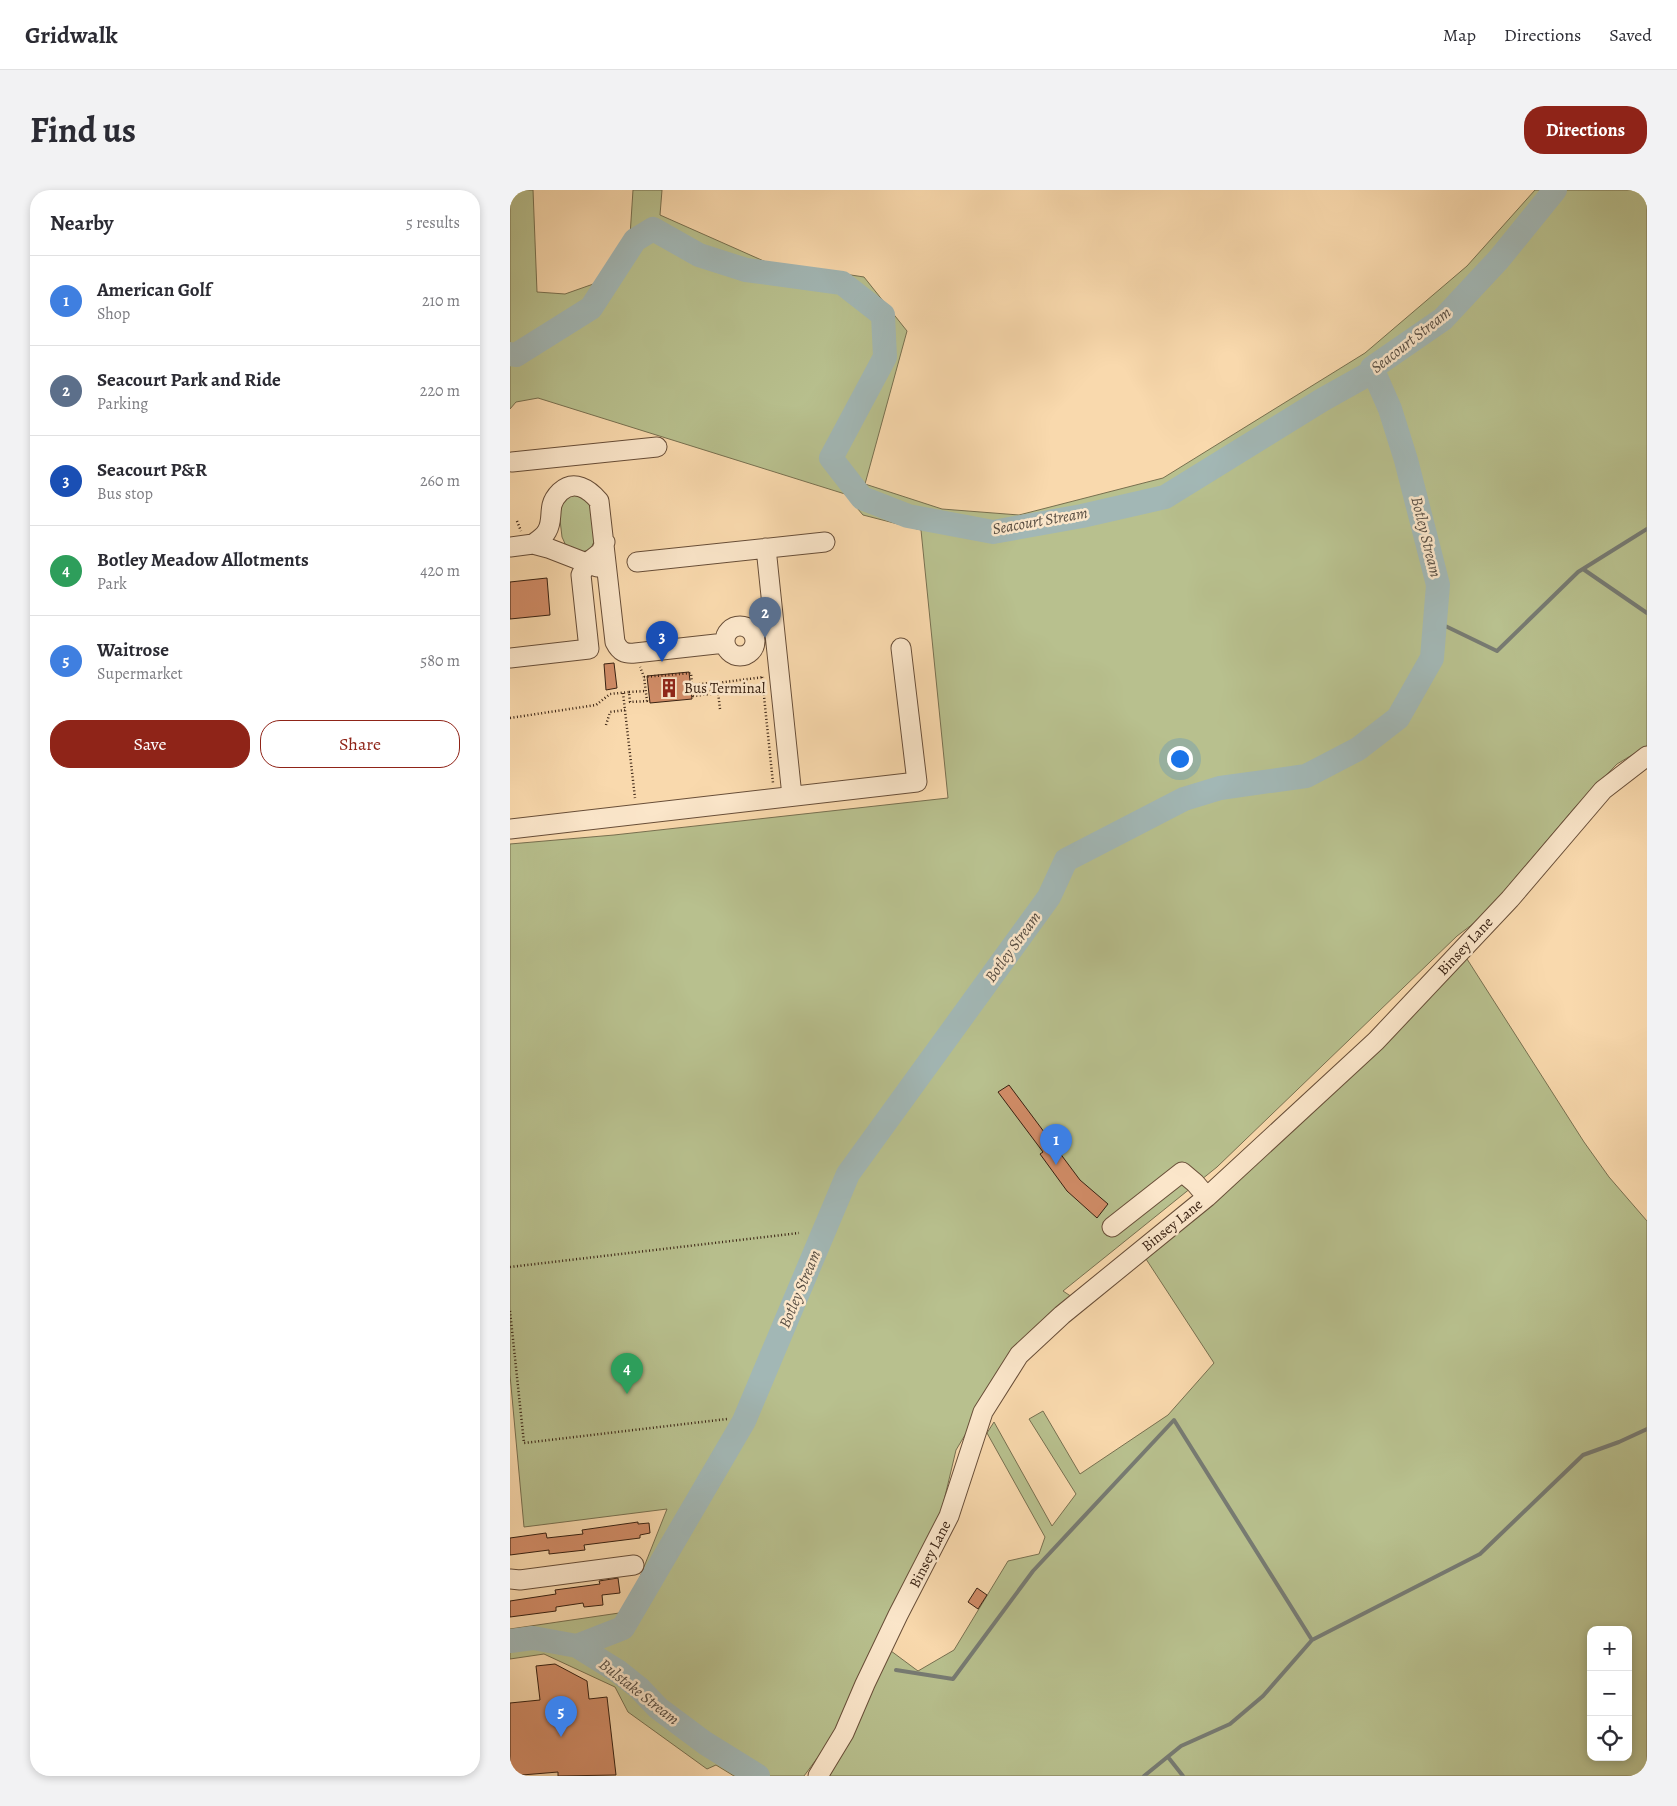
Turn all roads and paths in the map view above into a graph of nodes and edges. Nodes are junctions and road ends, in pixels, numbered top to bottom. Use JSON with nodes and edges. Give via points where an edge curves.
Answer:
{"nodes":[{"id":1,"x":658,"y":447,"type":"dead end"},
{"id":2,"x":571,"y":456,"type":"junction"},
{"id":3,"x":512,"y":462,"type":"dead end"},
{"id":4,"x":574,"y":486,"type":"junction"},
{"id":5,"x":605,"y":542,"type":"junction"},
{"id":6,"x":825,"y":542,"type":"dead end"},
{"id":7,"x":533,"y":544,"type":"junction"},
{"id":8,"x":510,"y":546,"type":"edge"},
{"id":9,"x":766,"y":548,"type":"junction"},
{"id":10,"x":637,"y":562,"type":"dead end"},
{"id":11,"x":587,"y":563,"type":"junction"},
{"id":12,"x":608,"y":582,"type":"junction"},
{"id":13,"x":762,"y":618,"type":"dead end"},
{"id":14,"x":743,"y":626,"type":"junction"},
{"id":15,"x":725,"y":643,"type":"junction"},
{"id":16,"x":900,"y":648,"type":"dead end"},
{"id":17,"x":635,"y":654,"type":"junction"},
{"id":18,"x":510,"y":658,"type":"edge"},
{"id":19,"x":644,"y":677,"type":"junction"},
{"id":20,"x":710,"y":683,"type":"junction"},
{"id":21,"x":717,"y":683,"type":"junction"},
{"id":22,"x":692,"y":685,"type":"junction"},
{"id":23,"x":646,"y":691,"type":"junction"},
{"id":24,"x":629,"y":692,"type":"junction"},
{"id":25,"x":623,"y":693,"type":"junction"},
{"id":26,"x":720,"y":709,"type":"dead end"},
{"id":27,"x":625,"y":710,"type":"junction"},
{"id":28,"x":510,"y":718,"type":"edge"},
{"id":29,"x":606,"y":725,"type":"dead end"},
{"id":30,"x":1647,"y":756,"type":"edge"},
{"id":31,"x":783,"y":797,"type":"junction"},
{"id":32,"x":637,"y":814,"type":"junction"},
{"id":33,"x":510,"y":829,"type":"edge"},
{"id":34,"x":1207,"y":1196,"type":"junction"},
{"id":35,"x":1112,"y":1227,"type":"dead end"},
{"id":36,"x":799,"y":1233,"type":"dead end"},
{"id":37,"x":510,"y":1267,"type":"edge"},
{"id":38,"x":510,"y":1311,"type":"edge"},
{"id":39,"x":727,"y":1418,"type":"dead end"},
{"id":40,"x":634,"y":1565,"type":"dead end"},
{"id":41,"x":510,"y":1579,"type":"edge"},
{"id":42,"x":818,"y":1776,"type":"edge"}],
"edges":[{"from":1,"to":2,"type":"street"},
{"from":2,"to":3,"type":"street"},
{"from":2,"to":4,"type":"street"},
{"from":4,"to":5,"type":"street","via":[[590,491],[599,501]]},
{"from":4,"to":7,"type":"street","via":[[559,493],[552,504],[547,532]]},
{"from":5,"to":11,"type":"street","via":[[598,556]]},
{"from":5,"to":12,"type":"street"},
{"from":6,"to":9,"type":"street"},
{"from":7,"to":8,"type":"street"},
{"from":7,"to":11,"type":"street"},
{"from":9,"to":10,"type":"street"},
{"from":9,"to":31,"type":"street"},
{"from":11,"to":12,"type":"street","via":[[601,570]]},
{"from":11,"to":18,"type":"street","via":[[581,575],[590,649]]},
{"from":12,"to":17,"type":"street","via":[[615,642],[619,650]]},
{"from":13,"to":14,"type":"path","via":[[745,620]]},
{"from":14,"to":15,"type":"street","via":[[729,630]]},
{"from":14,"to":15,"type":"street","via":[[751,631],[754,640],[750,652],[737,656]]},
{"from":15,"to":17,"type":"street"},
{"from":16,"to":31,"type":"street","via":[[917,782]]},
{"from":17,"to":19,"type":"path"},
{"from":19,"to":22,"type":"path","via":[[691,673]]},
{"from":19,"to":23,"type":"path"},
{"from":20,"to":21,"type":"path"},
{"from":20,"to":22,"type":"path"},
{"from":20,"to":22,"type":"path","via":[[711,694],[693,696]]},
{"from":21,"to":26,"type":"path"},
{"from":21,"to":31,"type":"path","via":[[762,677]]},
{"from":23,"to":24,"type":"path"},
{"from":23,"to":24,"type":"path","via":[[647,701],[630,702]]},
{"from":24,"to":25,"type":"path"},
{"from":25,"to":27,"type":"path"},
{"from":25,"to":28,"type":"path","via":[[610,694],[596,705]]},
{"from":27,"to":29,"type":"path","via":[[610,712]]},
{"from":27,"to":32,"type":"path"},
{"from":30,"to":34,"type":"street","name":"Binsey Lane","via":[[1603,790],[1510,899],[1376,1041]]},
{"from":31,"to":32,"type":"street"},
{"from":32,"to":33,"type":"street"},
{"from":34,"to":35,"type":"street","via":[[1182,1172]]},
{"from":34,"to":42,"type":"street","name":"Binsey Lane","via":[[1062,1315],[1019,1356],[983,1412],[949,1516],[898,1614],[844,1733]]},
{"from":36,"to":37,"type":"path"},
{"from":38,"to":39,"type":"path","via":[[524,1443]]},
{"from":40,"to":41,"type":"street"}]}
